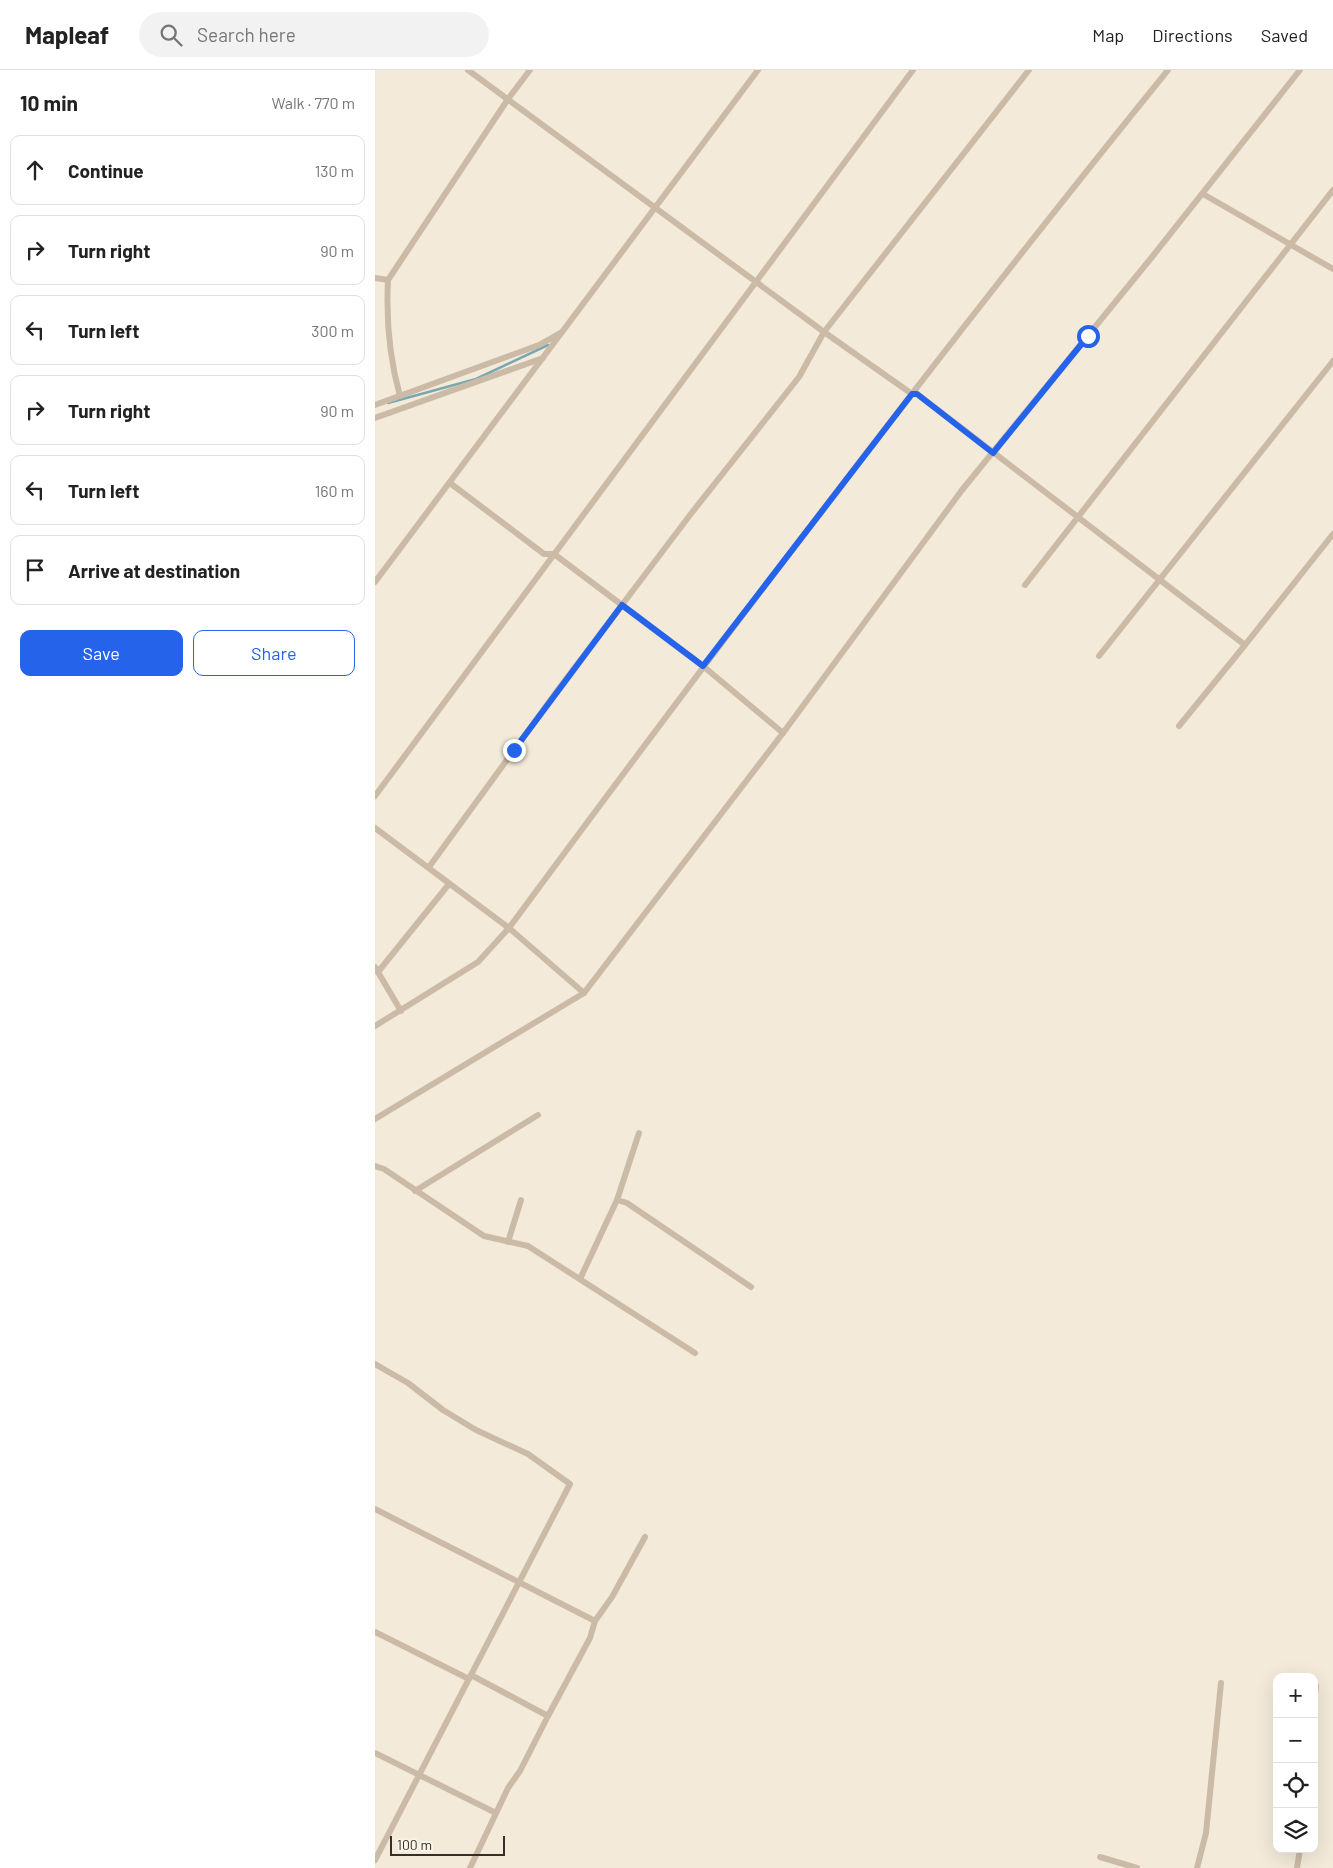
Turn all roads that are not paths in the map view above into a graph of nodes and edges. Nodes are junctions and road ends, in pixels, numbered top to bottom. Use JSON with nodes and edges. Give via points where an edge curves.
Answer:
{"nodes":[{"id":1,"x":468,"y":70,"type":"edge"},
{"id":2,"x":530,"y":70,"type":"edge"},
{"id":3,"x":759,"y":70,"type":"edge"},
{"id":4,"x":913,"y":70,"type":"edge"},
{"id":5,"x":1029,"y":70,"type":"edge"},
{"id":6,"x":1168,"y":70,"type":"edge"},
{"id":7,"x":1300,"y":70,"type":"edge"},
{"id":8,"x":508,"y":99,"type":"junction"},
{"id":9,"x":1333,"y":190,"type":"edge"},
{"id":10,"x":1203,"y":194,"type":"junction"},
{"id":11,"x":657,"y":209,"type":"junction"},
{"id":12,"x":1289,"y":244,"type":"junction"},
{"id":13,"x":1333,"y":268,"type":"edge"},
{"id":14,"x":375,"y":278,"type":"edge"},
{"id":15,"x":388,"y":280,"type":"junction"},
{"id":16,"x":756,"y":282,"type":"junction"},
{"id":17,"x":565,"y":331,"type":"junction"},
{"id":18,"x":824,"y":332,"type":"junction"},
{"id":19,"x":544,"y":358,"type":"junction"},
{"id":20,"x":1333,"y":361,"type":"edge"},
{"id":21,"x":912,"y":394,"type":"junction"},
{"id":22,"x":400,"y":396,"type":"junction"},
{"id":23,"x":375,"y":405,"type":"edge"},
{"id":24,"x":375,"y":418,"type":"edge"},
{"id":25,"x":993,"y":453,"type":"junction"},
{"id":26,"x":450,"y":482,"type":"junction"},
{"id":27,"x":1079,"y":516,"type":"junction"},
{"id":28,"x":1333,"y":534,"type":"edge"},
{"id":29,"x":554,"y":554,"type":"junction"},
{"id":30,"x":1160,"y":579,"type":"junction"},
{"id":31,"x":375,"y":582,"type":"edge"},
{"id":32,"x":1025,"y":585,"type":"dead end"},
{"id":33,"x":622,"y":605,"type":"junction"},
{"id":34,"x":1245,"y":645,"type":"junction"},
{"id":35,"x":1099,"y":656,"type":"dead end"},
{"id":36,"x":703,"y":666,"type":"junction"},
{"id":37,"x":1179,"y":726,"type":"dead end"},
{"id":38,"x":783,"y":733,"type":"junction"},
{"id":39,"x":375,"y":796,"type":"edge"},
{"id":40,"x":375,"y":828,"type":"edge"},
{"id":41,"x":429,"y":868,"type":"junction"},
{"id":42,"x":449,"y":884,"type":"junction"},
{"id":43,"x":509,"y":928,"type":"junction"},
{"id":44,"x":377,"y":970,"type":"edge"},
{"id":45,"x":585,"y":993,"type":"junction"},
{"id":46,"x":401,"y":1011,"type":"junction"},
{"id":47,"x":375,"y":1026,"type":"edge"},
{"id":48,"x":538,"y":1115,"type":"dead end"},
{"id":49,"x":375,"y":1119,"type":"edge"},
{"id":50,"x":639,"y":1133,"type":"dead end"},
{"id":51,"x":375,"y":1166,"type":"edge"},
{"id":52,"x":415,"y":1191,"type":"junction"},
{"id":53,"x":521,"y":1200,"type":"dead end"},
{"id":54,"x":617,"y":1200,"type":"junction"},
{"id":55,"x":508,"y":1242,"type":"junction"},
{"id":56,"x":581,"y":1279,"type":"junction"},
{"id":57,"x":751,"y":1287,"type":"dead end"},
{"id":58,"x":695,"y":1353,"type":"dead end"},
{"id":59,"x":375,"y":1364,"type":"edge"},
{"id":60,"x":375,"y":1509,"type":"edge"},
{"id":61,"x":645,"y":1537,"type":"dead end"},
{"id":62,"x":520,"y":1582,"type":"junction"},
{"id":63,"x":595,"y":1621,"type":"junction"},
{"id":64,"x":375,"y":1632,"type":"edge"},
{"id":65,"x":470,"y":1677,"type":"junction"},
{"id":66,"x":1221,"y":1683,"type":"dead end"},
{"id":67,"x":548,"y":1716,"type":"junction"},
{"id":68,"x":375,"y":1753,"type":"edge"},
{"id":69,"x":420,"y":1775,"type":"junction"},
{"id":70,"x":496,"y":1813,"type":"junction"},
{"id":71,"x":1299,"y":1853,"type":"edge"},
{"id":72,"x":1100,"y":1857,"type":"dead end"},
{"id":73,"x":375,"y":1860,"type":"edge"},
{"id":74,"x":470,"y":1868,"type":"edge"},
{"id":75,"x":1137,"y":1868,"type":"edge"},
{"id":76,"x":1197,"y":1868,"type":"edge"},
{"id":77,"x":1297,"y":1868,"type":"edge"}],
"edges":[{"from":1,"to":8,"type":"street"},
{"from":2,"to":8,"type":"street"},
{"from":3,"to":11,"type":"street"},
{"from":4,"to":16,"type":"street"},
{"from":5,"to":18,"type":"street"},
{"from":6,"to":21,"type":"street"},
{"from":7,"to":10,"type":"street"},
{"from":8,"to":11,"type":"street"},
{"from":8,"to":15,"type":"street"},
{"from":9,"to":12,"type":"street"},
{"from":10,"to":12,"type":"street"},
{"from":10,"to":25,"type":"street"},
{"from":11,"to":16,"type":"street"},
{"from":11,"to":17,"type":"street"},
{"from":12,"to":13,"type":"street"},
{"from":12,"to":27,"type":"street"},
{"from":14,"to":15,"type":"street"},
{"from":15,"to":22,"type":"street","via":[[386,316]]},
{"from":16,"to":18,"type":"street"},
{"from":16,"to":29,"type":"street"},
{"from":17,"to":19,"type":"street"},
{"from":17,"to":22,"type":"street","via":[[539,345]]},
{"from":18,"to":21,"type":"street"},
{"from":18,"to":33,"type":"street","via":[[799,377]]},
{"from":19,"to":24,"type":"street"},
{"from":19,"to":26,"type":"street"},
{"from":20,"to":30,"type":"street"},
{"from":21,"to":25,"type":"street","via":[[917,394]]},
{"from":21,"to":36,"type":"street"},
{"from":22,"to":23,"type":"street"},
{"from":25,"to":27,"type":"street"},
{"from":25,"to":38,"type":"street","via":[[956,498]]},
{"from":26,"to":29,"type":"street","via":[[545,554]]},
{"from":26,"to":31,"type":"street"},
{"from":27,"to":30,"type":"street"},
{"from":27,"to":32,"type":"street"},
{"from":28,"to":34,"type":"street"},
{"from":29,"to":33,"type":"street"},
{"from":29,"to":39,"type":"street"},
{"from":30,"to":34,"type":"street"},
{"from":30,"to":35,"type":"street"},
{"from":33,"to":36,"type":"street"},
{"from":33,"to":41,"type":"street"},
{"from":34,"to":37,"type":"street"},
{"from":36,"to":38,"type":"street"},
{"from":36,"to":43,"type":"street"},
{"from":38,"to":45,"type":"street"},
{"from":40,"to":41,"type":"street"},
{"from":41,"to":42,"type":"street"},
{"from":42,"to":43,"type":"street"},
{"from":42,"to":44,"type":"street"},
{"from":43,"to":45,"type":"street"},
{"from":43,"to":46,"type":"street","via":[[478,962]]},
{"from":44,"to":46,"type":"street"},
{"from":45,"to":49,"type":"street"},
{"from":46,"to":47,"type":"street"},
{"from":48,"to":52,"type":"street"},
{"from":50,"to":54,"type":"street"},
{"from":51,"to":52,"type":"street"},
{"from":52,"to":55,"type":"street","via":[[484,1236]]},
{"from":53,"to":55,"type":"street"},
{"from":54,"to":56,"type":"street"},
{"from":54,"to":57,"type":"street","via":[[627,1203]]},
{"from":55,"to":56,"type":"street","via":[[527,1246]]},
{"from":56,"to":58,"type":"street"},
{"from":59,"to":62,"type":"street","via":[[408,1383],[443,1410],[476,1430],[528,1454],[570,1484]]},
{"from":60,"to":62,"type":"street"},
{"from":61,"to":63,"type":"street"},
{"from":62,"to":63,"type":"street"},
{"from":62,"to":65,"type":"street"},
{"from":63,"to":67,"type":"street","via":[[590,1638]]},
{"from":64,"to":65,"type":"street"},
{"from":65,"to":67,"type":"street"},
{"from":65,"to":69,"type":"street"},
{"from":66,"to":76,"type":"street","via":[[1205,1833]]},
{"from":67,"to":70,"type":"street"},
{"from":68,"to":69,"type":"street"},
{"from":69,"to":70,"type":"street"},
{"from":69,"to":73,"type":"street"},
{"from":70,"to":74,"type":"street"},
{"from":71,"to":77,"type":"street"},
{"from":72,"to":75,"type":"street"}]}
